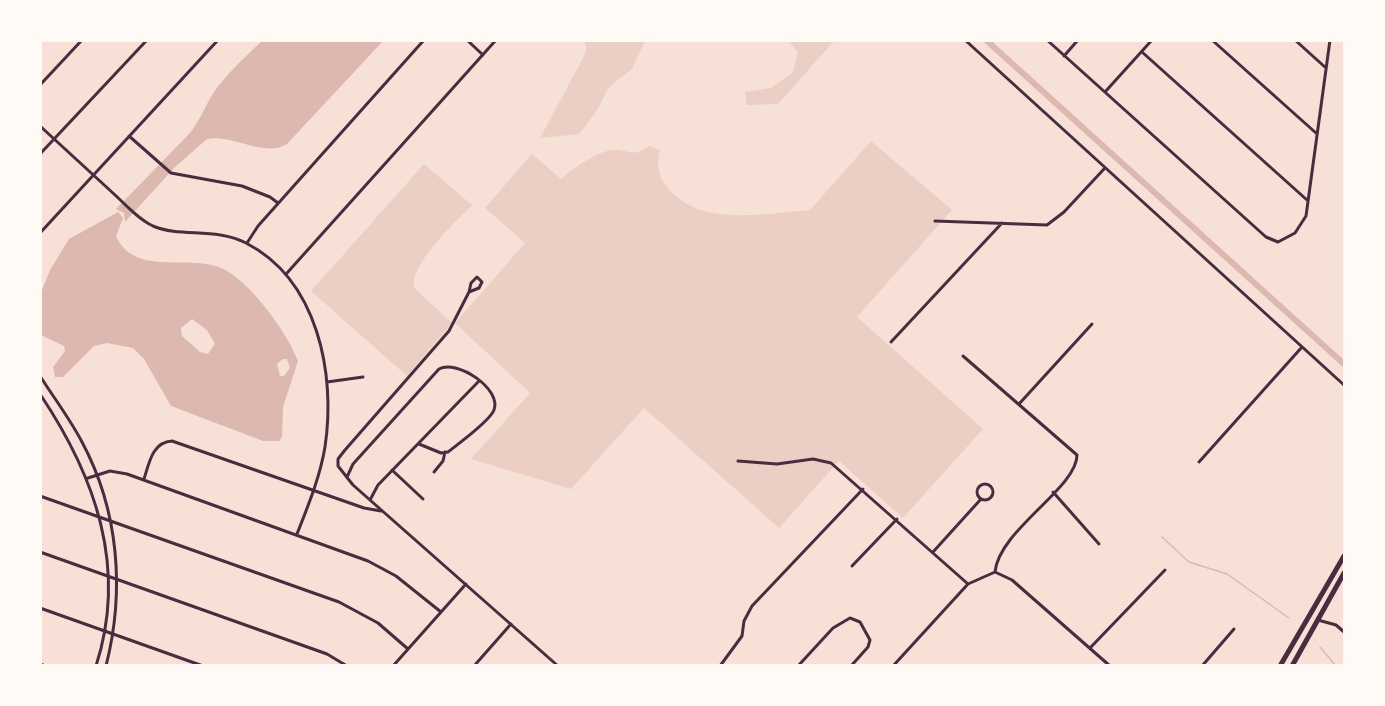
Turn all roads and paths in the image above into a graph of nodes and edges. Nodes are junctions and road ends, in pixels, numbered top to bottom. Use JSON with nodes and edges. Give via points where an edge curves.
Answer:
{"nodes":[{"id":1,"x":82,"y":40,"type":"edge"},
{"id":2,"x":147,"y":40,"type":"edge"},
{"id":3,"x":218,"y":40,"type":"edge"},
{"id":4,"x":424,"y":40,"type":"edge"},
{"id":5,"x":467,"y":40,"type":"edge"},
{"id":6,"x":496,"y":40,"type":"edge"},
{"id":7,"x":965,"y":40,"type":"edge"},
{"id":8,"x":1047,"y":40,"type":"edge"},
{"id":9,"x":1078,"y":40,"type":"edge"},
{"id":10,"x":1152,"y":40,"type":"edge"},
{"id":11,"x":1212,"y":40,"type":"edge"},
{"id":12,"x":1295,"y":40,"type":"edge"},
{"id":13,"x":1330,"y":40,"type":"edge"},
{"id":14,"x":1142,"y":51,"type":"junction"},
{"id":15,"x":483,"y":55,"type":"junction"},
{"id":16,"x":1064,"y":56,"type":"junction"},
{"id":17,"x":1326,"y":68,"type":"junction"},
{"id":18,"x":40,"y":85,"type":"edge"},
{"id":19,"x":1105,"y":93,"type":"junction"},
{"id":20,"x":40,"y":126,"type":"edge"},
{"id":21,"x":1316,"y":133,"type":"junction"},
{"id":22,"x":129,"y":136,"type":"junction"},
{"id":23,"x":55,"y":139,"type":"junction"},
{"id":24,"x":40,"y":154,"type":"edge"},
{"id":25,"x":1104,"y":170,"type":"junction"},
{"id":26,"x":93,"y":175,"type":"junction"},
{"id":27,"x":1307,"y":200,"type":"junction"},
{"id":28,"x":278,"y":203,"type":"junction"},
{"id":29,"x":935,"y":222,"type":"dead end"},
{"id":30,"x":1002,"y":223,"type":"junction"},
{"id":31,"x":40,"y":233,"type":"edge"},
{"id":32,"x":247,"y":243,"type":"junction"},
{"id":33,"x":286,"y":274,"type":"junction"},
{"id":34,"x":469,"y":292,"type":"junction"},
{"id":35,"x":1092,"y":324,"type":"dead end"},
{"id":36,"x":891,"y":342,"type":"dead end"},
{"id":37,"x":1302,"y":347,"type":"junction"},
{"id":38,"x":963,"y":356,"type":"dead end"},
{"id":39,"x":41,"y":376,"type":"edge"},
{"id":40,"x":363,"y":376,"type":"dead end"},
{"id":41,"x":479,"y":381,"type":"junction"},
{"id":42,"x":327,"y":382,"type":"junction"},
{"id":43,"x":1344,"y":385,"type":"edge"},
{"id":44,"x":40,"y":394,"type":"edge"},
{"id":45,"x":1019,"y":404,"type":"junction"},
{"id":46,"x":419,"y":444,"type":"junction"},
{"id":47,"x":445,"y":452,"type":"junction"},
{"id":48,"x":738,"y":461,"type":"dead end"},
{"id":49,"x":1199,"y":462,"type":"dead end"},
{"id":50,"x":392,"y":470,"type":"junction"},
{"id":51,"x":434,"y":472,"type":"dead end"},
{"id":52,"x":96,"y":475,"type":"junction"},
{"id":53,"x":88,"y":478,"type":"junction"},
{"id":54,"x":144,"y":479,"type":"junction"},
{"id":55,"x":347,"y":479,"type":"junction"},
{"id":56,"x":863,"y":489,"type":"junction"},
{"id":57,"x":313,"y":490,"type":"junction"},
{"id":58,"x":1053,"y":492,"type":"junction"},
{"id":59,"x":40,"y":496,"type":"edge"},
{"id":60,"x":423,"y":499,"type":"dead end"},
{"id":61,"x":981,"y":499,"type":"junction"},
{"id":62,"x":370,"y":500,"type":"junction"},
{"id":63,"x":383,"y":511,"type":"junction"},
{"id":64,"x":99,"y":516,"type":"junction"},
{"id":65,"x":897,"y":519,"type":"junction"},
{"id":66,"x":110,"y":522,"type":"junction"},
{"id":67,"x":297,"y":534,"type":"junction"},
{"id":68,"x":1099,"y":544,"type":"dead end"},
{"id":69,"x":40,"y":552,"type":"edge"},
{"id":70,"x":933,"y":552,"type":"junction"},
{"id":71,"x":1344,"y":556,"type":"edge"},
{"id":72,"x":852,"y":566,"type":"dead end"},
{"id":73,"x":1164,"y":570,"type":"dead end"},
{"id":74,"x":994,"y":572,"type":"junction"},
{"id":75,"x":1344,"y":573,"type":"edge"},
{"id":76,"x":108,"y":576,"type":"junction"},
{"id":77,"x":117,"y":580,"type":"junction"},
{"id":78,"x":466,"y":584,"type":"junction"},
{"id":79,"x":968,"y":584,"type":"junction"},
{"id":80,"x":40,"y":608,"type":"edge"},
{"id":81,"x":441,"y":612,"type":"junction"},
{"id":82,"x":1318,"y":620,"type":"junction"},
{"id":83,"x":511,"y":624,"type":"junction"},
{"id":84,"x":1234,"y":629,"type":"dead end"},
{"id":85,"x":103,"y":630,"type":"junction"},
{"id":86,"x":1344,"y":632,"type":"edge"},
{"id":87,"x":114,"y":634,"type":"junction"},
{"id":88,"x":1090,"y":648,"type":"junction"},
{"id":89,"x":408,"y":649,"type":"junction"},
{"id":90,"x":40,"y":664,"type":"edge"},
{"id":91,"x":45,"y":666,"type":"edge"},
{"id":92,"x":96,"y":666,"type":"edge"},
{"id":93,"x":106,"y":666,"type":"edge"},
{"id":94,"x":203,"y":666,"type":"edge"},
{"id":95,"x":346,"y":666,"type":"edge"},
{"id":96,"x":393,"y":666,"type":"edge"},
{"id":97,"x":474,"y":666,"type":"edge"},
{"id":98,"x":558,"y":666,"type":"edge"},
{"id":99,"x":720,"y":666,"type":"edge"},
{"id":100,"x":798,"y":666,"type":"edge"},
{"id":101,"x":851,"y":666,"type":"edge"},
{"id":102,"x":893,"y":666,"type":"edge"},
{"id":103,"x":1110,"y":666,"type":"edge"},
{"id":104,"x":1202,"y":666,"type":"edge"},
{"id":105,"x":1282,"y":666,"type":"edge"},
{"id":106,"x":1292,"y":666,"type":"edge"}],
"edges":[{"from":1,"to":18,"type":"street"},
{"from":2,"to":23,"type":"street"},
{"from":3,"to":22,"type":"street"},
{"from":4,"to":28,"type":"street"},
{"from":5,"to":15,"type":"street"},
{"from":6,"to":15,"type":"street"},
{"from":7,"to":25,"type":"street"},
{"from":8,"to":16,"type":"street"},
{"from":9,"to":16,"type":"street"},
{"from":10,"to":14,"type":"street"},
{"from":11,"to":21,"type":"street"},
{"from":12,"to":17,"type":"street"},
{"from":13,"to":17,"type":"street"},
{"from":14,"to":19,"type":"street"},
{"from":14,"to":27,"type":"street"},
{"from":15,"to":33,"type":"street"},
{"from":16,"to":19,"type":"street"},
{"from":17,"to":21,"type":"street"},
{"from":19,"to":27,"type":"street","via":[[1272,242],[1285,241],[1300,228]]},
{"from":20,"to":23,"type":"street"},
{"from":21,"to":27,"type":"street"},
{"from":22,"to":26,"type":"street"},
{"from":22,"to":28,"type":"street","via":[[171,173],[242,186]]},
{"from":23,"to":24,"type":"street"},
{"from":23,"to":26,"type":"street"},
{"from":25,"to":30,"type":"street","via":[[1047,225]]},
{"from":25,"to":37,"type":"street"},
{"from":26,"to":31,"type":"street"},
{"from":26,"to":32,"type":"street","via":[[152,226],[217,234]]},
{"from":28,"to":32,"type":"street"},
{"from":29,"to":30,"type":"street"},
{"from":30,"to":36,"type":"street"},
{"from":32,"to":33,"type":"street"},
{"from":33,"to":42,"type":"street","via":[[305,304],[318,336]]},
{"from":34,"to":34,"type":"street","via":[[479,288],[482,282],[477,277]]},
{"from":34,"to":55,"type":"street","via":[[449,331],[338,459]]},
{"from":35,"to":45,"type":"street"},
{"from":37,"to":43,"type":"street"},
{"from":37,"to":49,"type":"street"},
{"from":38,"to":45,"type":"street"},
{"from":39,"to":52,"type":"street","via":[[82,443]]},
{"from":40,"to":42,"type":"street"},
{"from":41,"to":46,"type":"street"},
{"from":41,"to":47,"type":"street","via":[[495,402],[491,415]]},
{"from":41,"to":55,"type":"street","via":[[460,368],[439,369],[353,464]]},
{"from":42,"to":57,"type":"street","via":[[324,450]]},
{"from":44,"to":53,"type":"street","via":[[72,443]]},
{"from":45,"to":58,"type":"street","via":[[1077,455],[1075,469]]},
{"from":46,"to":47,"type":"street"},
{"from":46,"to":50,"type":"street"},
{"from":47,"to":51,"type":"street"},
{"from":48,"to":56,"type":"street","via":[[777,464],[823,459]]},
{"from":50,"to":60,"type":"street"},
{"from":50,"to":62,"type":"street"},
{"from":52,"to":53,"type":"street"},
{"from":52,"to":54,"type":"street","via":[[119,472]]},
{"from":52,"to":66,"type":"street"},
{"from":53,"to":64,"type":"street"},
{"from":54,"to":57,"type":"street","via":[[155,449],[172,441]]},
{"from":54,"to":67,"type":"street"},
{"from":55,"to":62,"type":"street"},
{"from":56,"to":65,"type":"street"},
{"from":56,"to":99,"type":"street","via":[[752,606],[742,636]]},
{"from":57,"to":63,"type":"street"},
{"from":57,"to":67,"type":"street"},
{"from":58,"to":68,"type":"street"},
{"from":58,"to":74,"type":"street","via":[[1020,529]]},
{"from":59,"to":64,"type":"street"},
{"from":61,"to":61,"type":"street","via":[[993,495],[989,485],[979,488]]},
{"from":61,"to":70,"type":"street"},
{"from":62,"to":63,"type":"street"},
{"from":63,"to":78,"type":"street"},
{"from":64,"to":66,"type":"street"},
{"from":64,"to":76,"type":"street"},
{"from":65,"to":70,"type":"street"},
{"from":65,"to":72,"type":"street"},
{"from":66,"to":77,"type":"street"},
{"from":66,"to":89,"type":"street","via":[[339,602],[378,623]]},
{"from":67,"to":81,"type":"street","via":[[381,567]]},
{"from":69,"to":76,"type":"street"},
{"from":70,"to":79,"type":"street"},
{"from":71,"to":105,"type":"main road"},
{"from":73,"to":88,"type":"street"},
{"from":74,"to":79,"type":"street"},
{"from":74,"to":88,"type":"street","via":[[1012,580]]},
{"from":75,"to":82,"type":"main road"},
{"from":76,"to":77,"type":"street"},
{"from":76,"to":85,"type":"street"},
{"from":77,"to":87,"type":"street"},
{"from":77,"to":95,"type":"street","via":[[327,654]]},
{"from":78,"to":81,"type":"street"},
{"from":78,"to":83,"type":"street"},
{"from":79,"to":102,"type":"street"},
{"from":80,"to":85,"type":"street"},
{"from":81,"to":89,"type":"street"},
{"from":82,"to":86,"type":"street","via":[[1336,625]]},
{"from":82,"to":106,"type":"main road"},
{"from":83,"to":97,"type":"street"},
{"from":83,"to":98,"type":"street"},
{"from":84,"to":104,"type":"street"},
{"from":85,"to":87,"type":"street"},
{"from":85,"to":92,"type":"street"},
{"from":87,"to":93,"type":"street"},
{"from":87,"to":94,"type":"street"},
{"from":88,"to":103,"type":"street"},
{"from":89,"to":96,"type":"street"},
{"from":90,"to":91,"type":"street"},
{"from":100,"to":101,"type":"street","via":[[833,628],[850,618],[863,625],[870,640]]}]}
